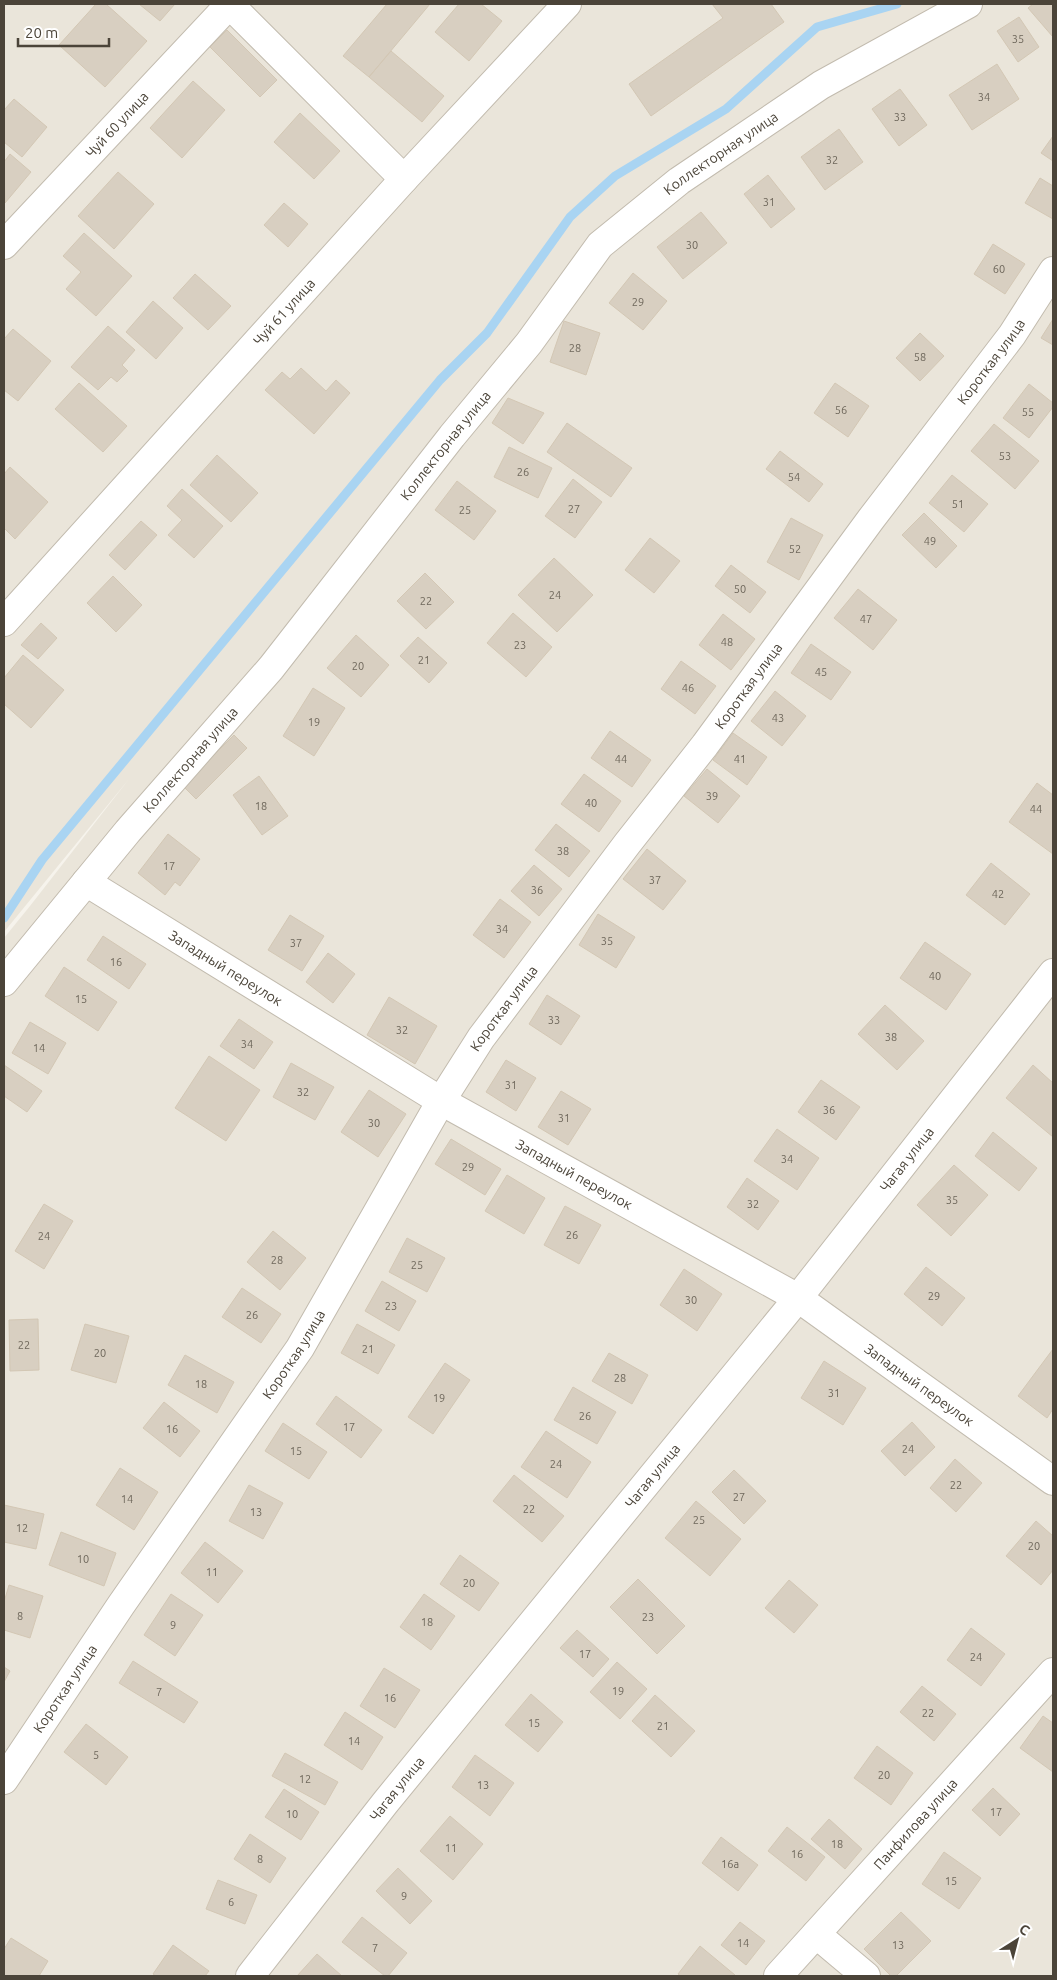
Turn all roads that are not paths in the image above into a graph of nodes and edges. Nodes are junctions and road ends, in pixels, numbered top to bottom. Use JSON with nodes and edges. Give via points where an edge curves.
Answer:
{"nodes":[{"id":1,"x":230,"y":4,"type":"edge"},
{"id":2,"x":567,"y":4,"type":"edge"},
{"id":3,"x":968,"y":4,"type":"edge"},
{"id":4,"x":404,"y":179,"type":"junction"},
{"id":5,"x":4,"y":245,"type":"edge"},
{"id":6,"x":1053,"y":271,"type":"edge"},
{"id":7,"x":4,"y":622,"type":"edge"},
{"id":8,"x":86,"y":882,"type":"junction"},
{"id":9,"x":1053,"y":973,"type":"edge"},
{"id":10,"x":4,"y":982,"type":"edge"},
{"id":11,"x":441,"y":1101,"type":"junction"},
{"id":12,"x":798,"y":1298,"type":"junction"},
{"id":13,"x":1053,"y":1481,"type":"edge"},
{"id":14,"x":1053,"y":1672,"type":"edge"},
{"id":15,"x":4,"y":1780,"type":"edge"},
{"id":16,"x":816,"y":1934,"type":"junction"},
{"id":17,"x":250,"y":1976,"type":"edge"},
{"id":18,"x":778,"y":1976,"type":"edge"},
{"id":19,"x":866,"y":1976,"type":"edge"}],
"edges":[{"from":1,"to":4,"type":"street"},
{"from":1,"to":5,"type":"street","name":"Чуй 60 улица"},
{"from":2,"to":4,"type":"street","name":"Чуй 61 улица"},
{"from":3,"to":8,"type":"street","name":"Коллекторная улица","via":[[821,85],[679,181],[600,245],[530,343],[452,436],[271,668]]},
{"from":4,"to":7,"type":"street","name":"Чуй 61 улица"},
{"from":6,"to":11,"type":"street","name":"Короткая улица","via":[[1012,335],[482,1038]]},
{"from":8,"to":10,"type":"street","name":"Коллекторная улица"},
{"from":8,"to":11,"type":"street","name":"Западный переулок"},
{"from":9,"to":12,"type":"street","name":"Чагая улица"},
{"from":11,"to":12,"type":"street","name":"Западный переулок"},
{"from":11,"to":15,"type":"street","name":"Короткая улица","via":[[300,1348],[120,1605]]},
{"from":12,"to":13,"type":"street","name":"Западный переулок"},
{"from":12,"to":17,"type":"street","name":"Чагая улица","via":[[385,1803]]},
{"from":14,"to":16,"type":"street","name":"Панфилова улица"},
{"from":16,"to":18,"type":"street","name":"Панфилова улица"},
{"from":16,"to":19,"type":"street"}]}
